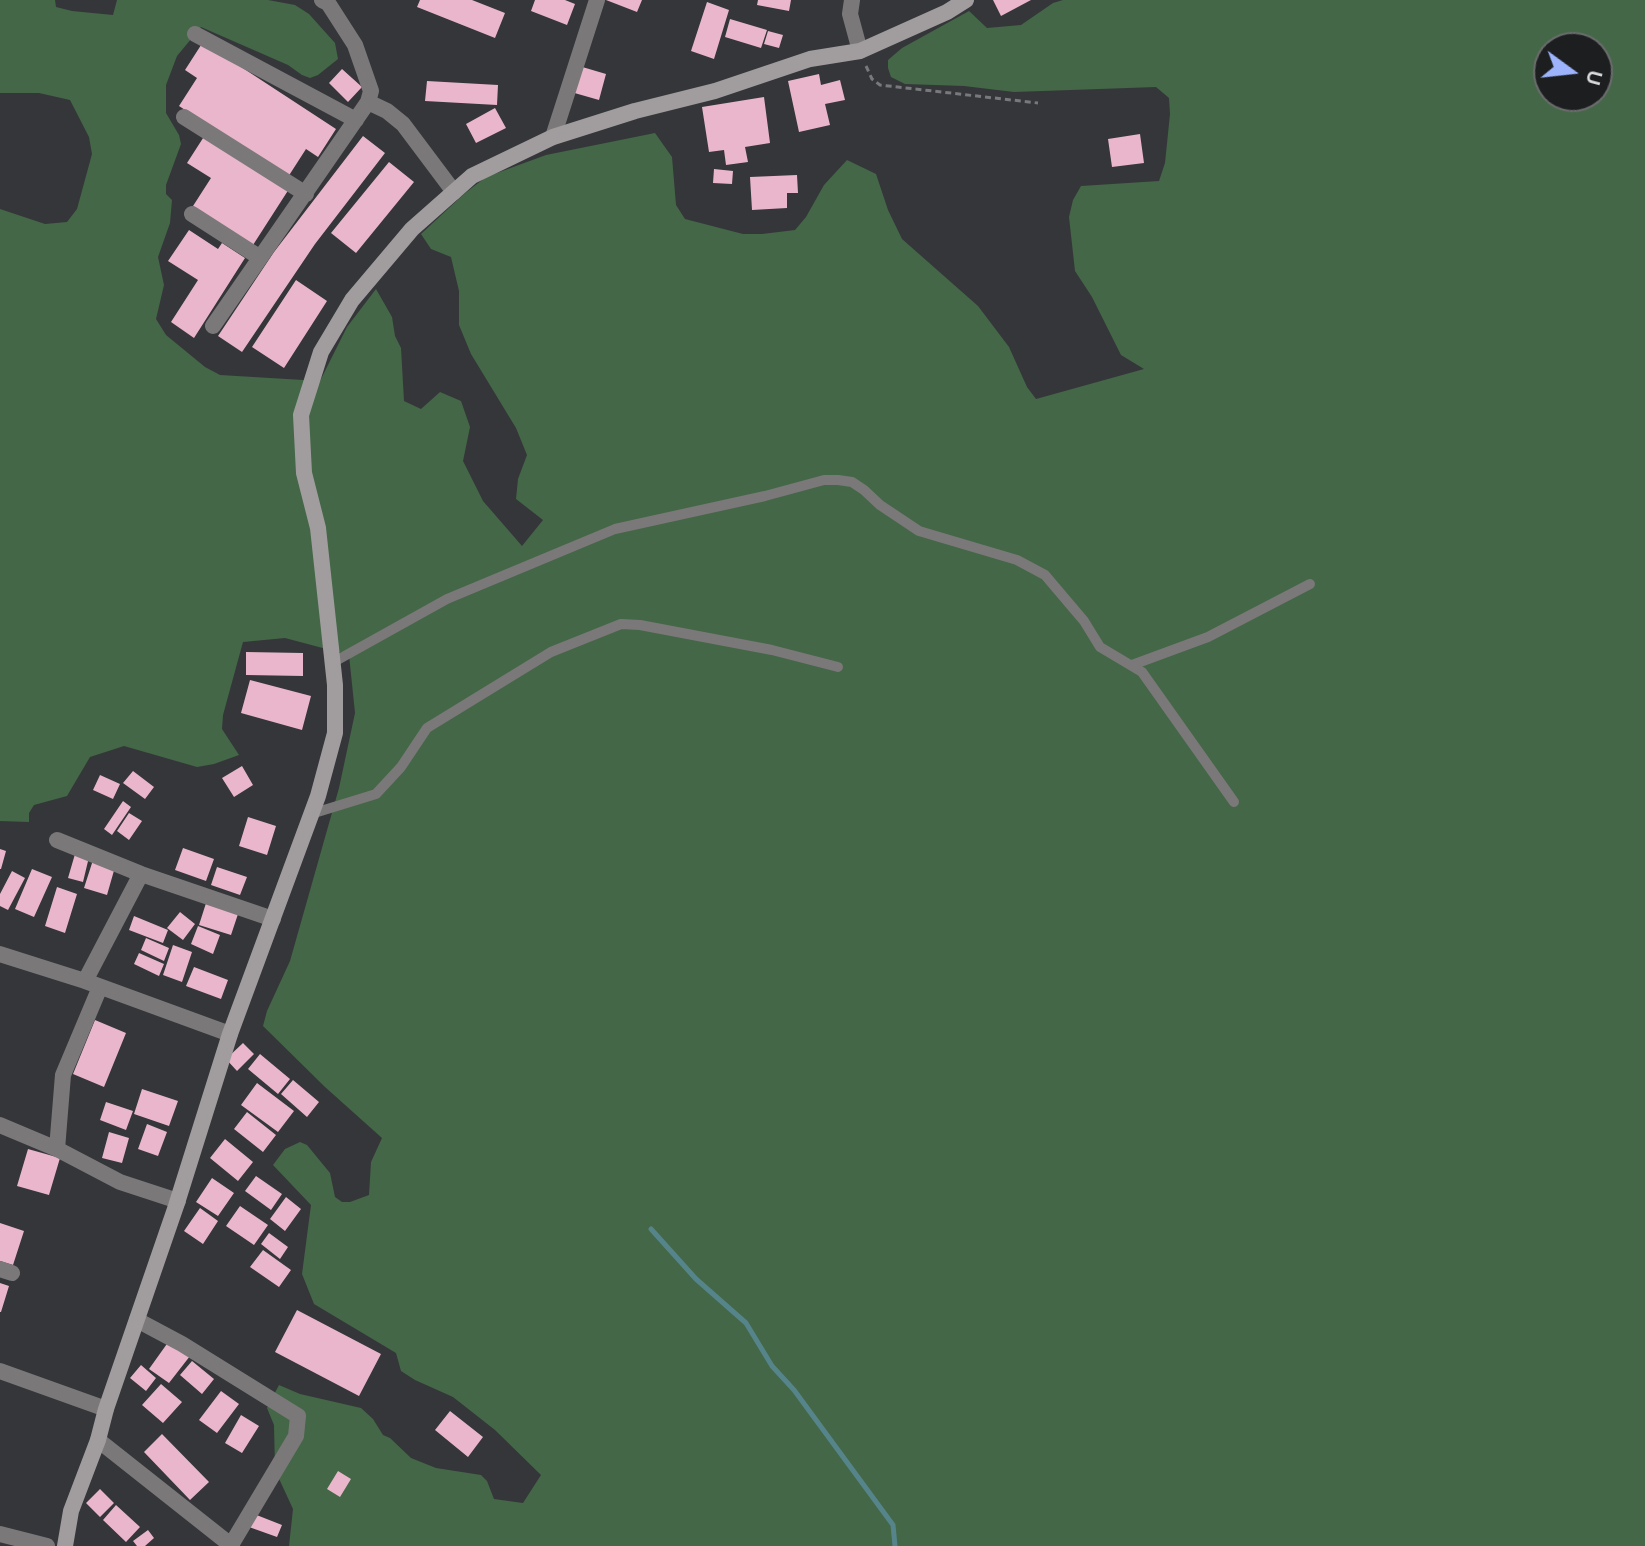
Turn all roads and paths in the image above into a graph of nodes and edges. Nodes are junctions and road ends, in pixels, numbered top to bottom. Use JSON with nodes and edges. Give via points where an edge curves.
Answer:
{"nodes":[{"id":1,"x":322,"y":0,"type":"edge"},
{"id":2,"x":597,"y":0,"type":"edge"},
{"id":3,"x":852,"y":0,"type":"edge"},
{"id":4,"x":966,"y":0,"type":"edge"},
{"id":5,"x":195,"y":34,"type":"dead end"},
{"id":6,"x":860,"y":51,"type":"junction"},
{"id":7,"x":368,"y":102,"type":"junction"},
{"id":8,"x":1038,"y":103,"type":"dead end"},
{"id":9,"x":184,"y":117,"type":"dead end"},
{"id":10,"x":356,"y":120,"type":"junction"},
{"id":11,"x":553,"y":137,"type":"junction"},
{"id":12,"x":454,"y":192,"type":"junction"},
{"id":13,"x":306,"y":194,"type":"junction"},
{"id":14,"x":192,"y":214,"type":"dead end"},
{"id":15,"x":259,"y":257,"type":"junction"},
{"id":16,"x":213,"y":326,"type":"dead end"},
{"id":17,"x":1310,"y":584,"type":"dead end"},
{"id":18,"x":332,"y":663,"type":"junction"},
{"id":19,"x":1132,"y":665,"type":"junction"},
{"id":20,"x":838,"y":667,"type":"dead end"},
{"id":21,"x":1234,"y":802,"type":"dead end"},
{"id":22,"x":311,"y":814,"type":"junction"},
{"id":23,"x":57,"y":840,"type":"dead end"},
{"id":24,"x":141,"y":874,"type":"junction"},
{"id":25,"x":273,"y":919,"type":"junction"},
{"id":26,"x":0,"y":954,"type":"edge"},
{"id":27,"x":93,"y":984,"type":"junction"},
{"id":28,"x":230,"y":1034,"type":"junction"},
{"id":29,"x":0,"y":1125,"type":"edge"},
{"id":30,"x":57,"y":1149,"type":"junction"},
{"id":31,"x":178,"y":1201,"type":"junction"},
{"id":32,"x":137,"y":1320,"type":"junction"},
{"id":33,"x":0,"y":1371,"type":"edge"},
{"id":34,"x":106,"y":1409,"type":"junction"},
{"id":35,"x":98,"y":1440,"type":"junction"},
{"id":36,"x":0,"y":1534,"type":"edge"},
{"id":37,"x":47,"y":1546,"type":"edge"},
{"id":38,"x":65,"y":1546,"type":"edge"},
{"id":39,"x":232,"y":1546,"type":"edge"}],
"edges":[{"from":1,"to":7,"type":"street","via":[[355,45],[371,91]]},
{"from":2,"to":11,"type":"street"},
{"from":3,"to":6,"type":"street","via":[[850,14]]},
{"from":4,"to":6,"type":"main road"},
{"from":5,"to":10,"type":"street"},
{"from":6,"to":8,"type":"path","via":[[880,85]]},
{"from":6,"to":11,"type":"main road","via":[[810,59]]},
{"from":7,"to":10,"type":"street"},
{"from":7,"to":12,"type":"street","via":[[403,124]]},
{"from":9,"to":13,"type":"street"},
{"from":10,"to":13,"type":"street"},
{"from":11,"to":12,"type":"main road","via":[[472,176]]},
{"from":12,"to":18,"type":"main road","via":[[412,229],[352,300],[321,352],[301,415],[304,473],[318,528]]},
{"from":13,"to":15,"type":"street"},
{"from":14,"to":15,"type":"street"},
{"from":15,"to":16,"type":"street"},
{"from":17,"to":19,"type":"lane","via":[[1208,637]]},
{"from":18,"to":19,"type":"lane","via":[[447,599],[615,529],[824,480],[852,482],[919,531],[1017,560],[1045,575],[1100,647]]},
{"from":18,"to":22,"type":"main road","via":[[335,733]]},
{"from":19,"to":21,"type":"lane"},
{"from":20,"to":22,"type":"lane","via":[[621,624],[551,652],[427,728],[376,794]]},
{"from":22,"to":25,"type":"main road"},
{"from":23,"to":24,"type":"street"},
{"from":24,"to":25,"type":"street"},
{"from":24,"to":27,"type":"street"},
{"from":25,"to":28,"type":"main road"},
{"from":26,"to":27,"type":"street"},
{"from":27,"to":28,"type":"street"},
{"from":27,"to":30,"type":"street","via":[[63,1075]]},
{"from":28,"to":31,"type":"main road"},
{"from":29,"to":30,"type":"street"},
{"from":30,"to":31,"type":"street","via":[[120,1182]]},
{"from":31,"to":32,"type":"main road"},
{"from":32,"to":34,"type":"main road"},
{"from":32,"to":39,"type":"street","via":[[298,1416],[296,1436]]},
{"from":33,"to":34,"type":"street"},
{"from":34,"to":35,"type":"main road"},
{"from":35,"to":38,"type":"main road","via":[[71,1511]]},
{"from":35,"to":39,"type":"street"},
{"from":36,"to":37,"type":"street"}]}
